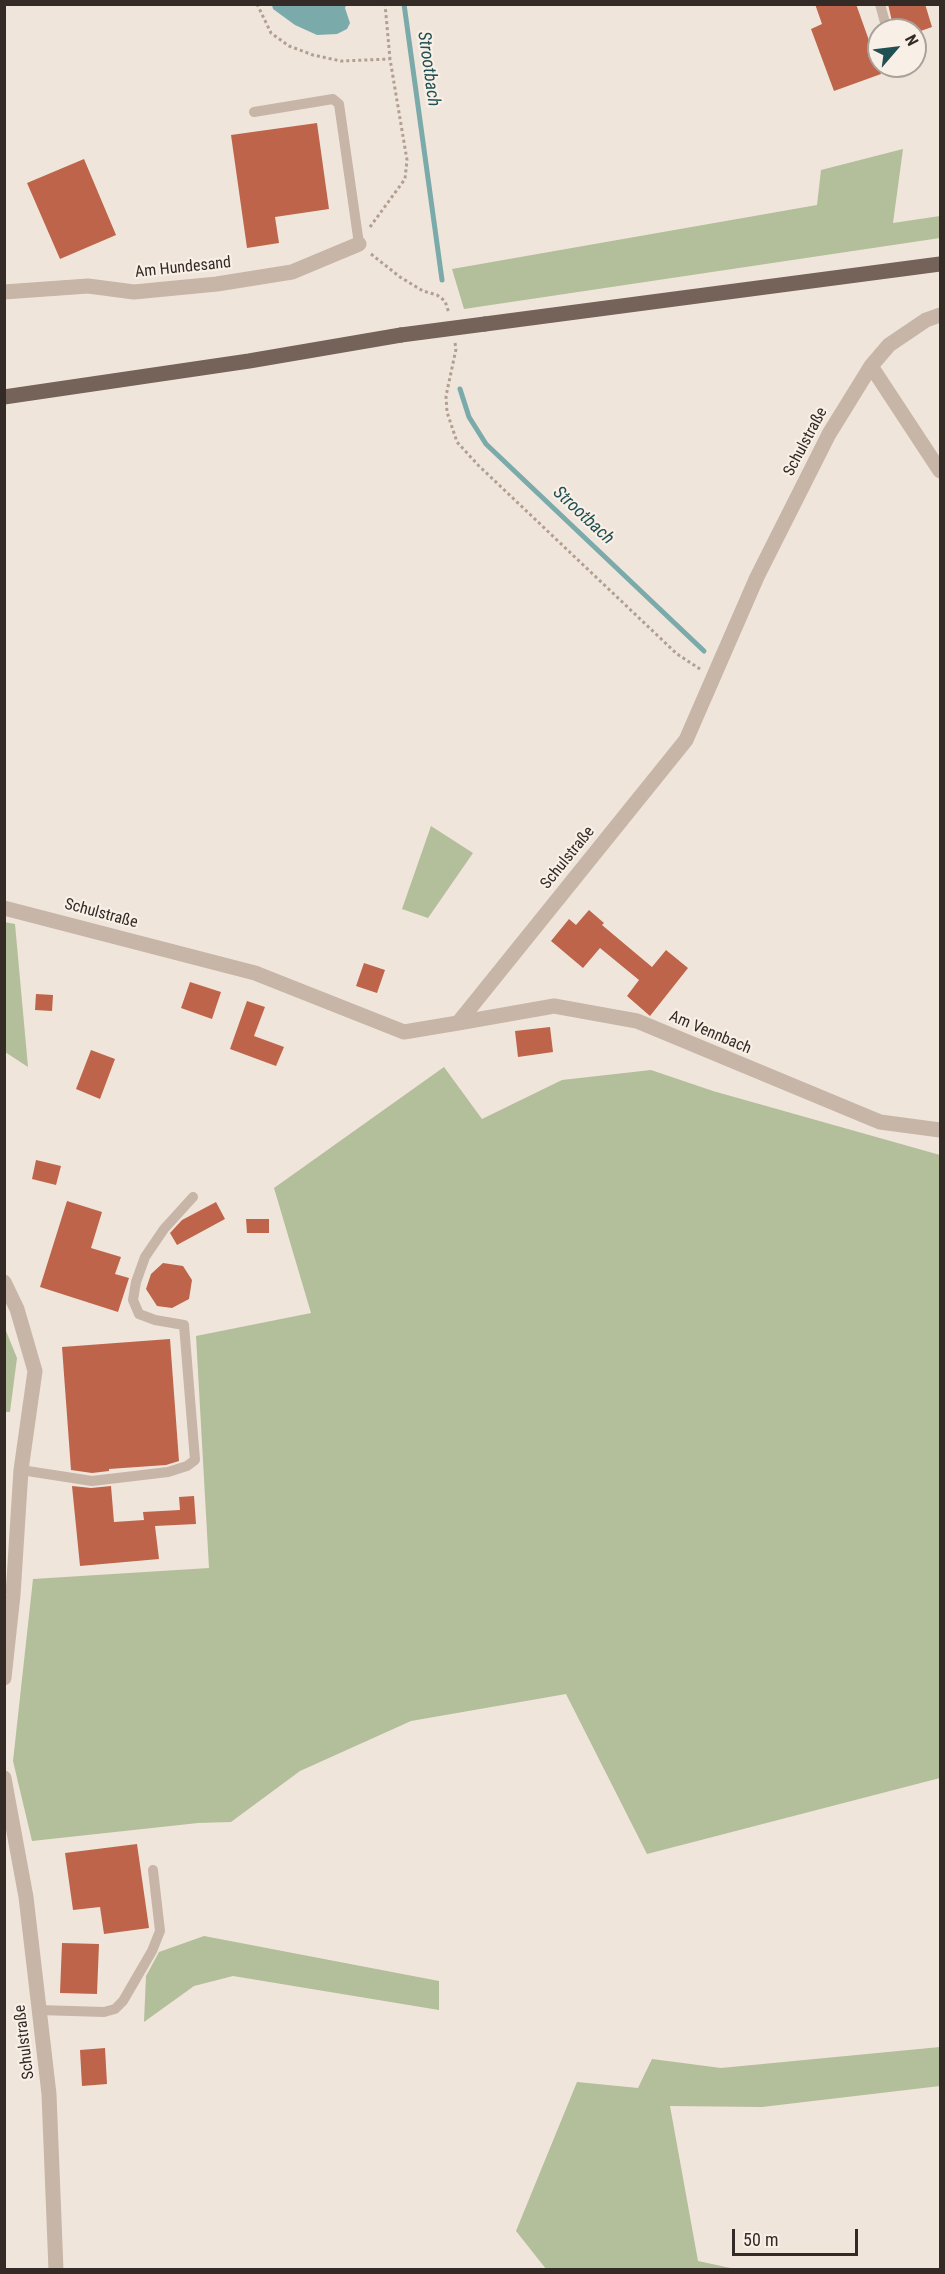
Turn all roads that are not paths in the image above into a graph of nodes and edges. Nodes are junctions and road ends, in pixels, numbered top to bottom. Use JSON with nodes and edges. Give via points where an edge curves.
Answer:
{"nodes":[{"id":1,"x":254,"y":112,"type":"dead end"},
{"id":2,"x":359,"y":244,"type":"joint"},
{"id":3,"x":940,"y":264,"type":"edge"},
{"id":4,"x":4,"y":292,"type":"edge"},
{"id":5,"x":940,"y":315,"type":"edge"},
{"id":6,"x":871,"y":366,"type":"junction"},
{"id":7,"x":4,"y":397,"type":"edge"},
{"id":8,"x":940,"y":471,"type":"edge"},
{"id":9,"x":4,"y":908,"type":"edge"},
{"id":10,"x":458,"y":1023,"type":"junction"},
{"id":11,"x":940,"y":1130,"type":"edge"},
{"id":12,"x":192,"y":1197,"type":"dead end"},
{"id":13,"x":4,"y":1282,"type":"edge"},
{"id":14,"x":21,"y":1470,"type":"junction"},
{"id":15,"x":4,"y":1678,"type":"edge"},
{"id":16,"x":4,"y":1778,"type":"edge"},
{"id":17,"x":153,"y":1870,"type":"dead end"},
{"id":18,"x":39,"y":2010,"type":"junction"},
{"id":19,"x":56,"y":2270,"type":"edge"}],
"edges":[{"from":1,"to":2,"type":"lane","via":[[333,99],[339,104]]},
{"from":2,"to":4,"type":"street","name":"Am Hundesand","via":[[292,272],[217,284],[134,292],[88,286]]},
{"from":3,"to":7,"type":"main road","bridge":true,"via":[[401,335]]},
{"from":5,"to":6,"type":"street","name":"Schulstraße","via":[[889,345]]},
{"from":6,"to":8,"type":"street"},
{"from":6,"to":10,"type":"street","name":"Schulstraße","via":[[829,434],[757,577],[686,740]]},
{"from":9,"to":10,"type":"street","name":"Schulstraße","via":[[255,972],[404,1032]]},
{"from":10,"to":11,"type":"street","name":"Am Vennbach","via":[[554,1006],[637,1022],[880,1122]]},
{"from":12,"to":14,"type":"lane","via":[[145,1257],[133,1300],[139,1314],[184,1325],[195,1460],[168,1472],[93,1481]]},
{"from":13,"to":14,"type":"street","via":[[17,1309],[35,1371]]},
{"from":14,"to":15,"type":"street"},
{"from":16,"to":18,"type":"street","name":"Schulstraße","via":[[26,1897]]},
{"from":17,"to":18,"type":"lane","via":[[160,1931],[123,2001],[104,2012]]},
{"from":18,"to":19,"type":"street","name":"Schulstraße","via":[[49,2094]]}]}
